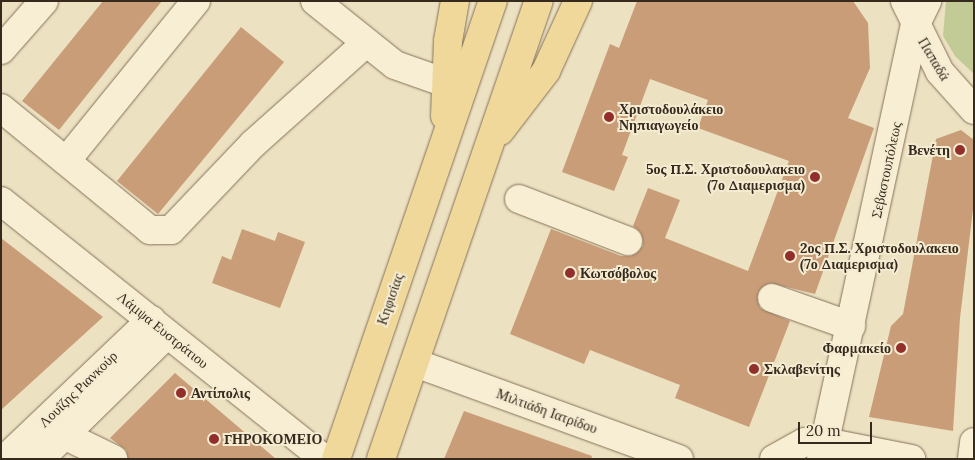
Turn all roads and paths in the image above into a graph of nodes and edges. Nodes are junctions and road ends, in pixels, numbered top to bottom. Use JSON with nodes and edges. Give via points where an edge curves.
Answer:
{"nodes":[{"id":1,"x":44,"y":1,"type":"edge"},
{"id":2,"x":196,"y":1,"type":"edge"},
{"id":3,"x":315,"y":1,"type":"edge"},
{"id":4,"x":455,"y":1,"type":"edge"},
{"id":5,"x":493,"y":1,"type":"edge"},
{"id":6,"x":538,"y":1,"type":"edge"},
{"id":7,"x":578,"y":1,"type":"edge"},
{"id":8,"x":927,"y":1,"type":"edge"},
{"id":9,"x":910,"y":14,"type":"edge"},
{"id":10,"x":366,"y":43,"type":"junction"},
{"id":11,"x":1,"y":50,"type":"edge"},
{"id":12,"x":446,"y":83,"type":"junction"},
{"id":13,"x":1,"y":108,"type":"edge"},
{"id":14,"x":974,"y":110,"type":"edge"},
{"id":15,"x":445,"y":140,"type":"junction"},
{"id":16,"x":484,"y":153,"type":"junction"},
{"id":17,"x":66,"y":161,"type":"junction"},
{"id":18,"x":520,"y":199,"type":"dead end"},
{"id":19,"x":1,"y":201,"type":"edge"},
{"id":20,"x":628,"y":241,"type":"dead end"},
{"id":21,"x":772,"y":298,"type":"dead end"},
{"id":22,"x":851,"y":326,"type":"junction"},
{"id":23,"x":159,"y":327,"type":"junction"},
{"id":24,"x":415,"y":363,"type":"junction"},
{"id":25,"x":64,"y":435,"type":"junction"},
{"id":26,"x":974,"y":442,"type":"edge"},
{"id":27,"x":823,"y":450,"type":"edge"},
{"id":28,"x":5,"y":459,"type":"edge"},
{"id":29,"x":40,"y":459,"type":"edge"},
{"id":30,"x":113,"y":459,"type":"edge"},
{"id":31,"x":324,"y":459,"type":"edge"},
{"id":32,"x":336,"y":459,"type":"edge"},
{"id":33,"x":381,"y":459,"type":"edge"},
{"id":34,"x":679,"y":459,"type":"edge"},
{"id":35,"x":774,"y":459,"type":"edge"},
{"id":36,"x":911,"y":459,"type":"edge"},
{"id":37,"x":972,"y":459,"type":"edge"}],
"edges":[{"from":1,"to":11,"type":"street"},
{"from":2,"to":17,"type":"street"},
{"from":3,"to":10,"type":"street"},
{"from":4,"to":12,"type":"main road","name":"Κηφισίας"},
{"from":5,"to":15,"type":"main road","name":"Κηφισίας"},
{"from":6,"to":16,"type":"main road"},
{"from":7,"to":16,"type":"main road","via":[[546,71]]},
{"from":8,"to":9,"type":"street","name":"Σεβαστουπόλεως"},
{"from":9,"to":14,"type":"street","name":"Παπαδά","via":[[940,72]]},
{"from":9,"to":22,"type":"street","name":"Σεβαστουπόλεως"},
{"from":10,"to":12,"type":"street","via":[[394,65]]},
{"from":10,"to":17,"type":"street","via":[[253,144],[171,230],[150,230]]},
{"from":12,"to":15,"type":"main road","name":"Κηφισίας"},
{"from":13,"to":17,"type":"street"},
{"from":15,"to":32,"type":"main road","name":"Κηφισίας"},
{"from":16,"to":24,"type":"main road"},
{"from":18,"to":20,"type":"street"},
{"from":19,"to":23,"type":"street","name":"Λάμψα Ευστράτιου"},
{"from":21,"to":22,"type":"street"},
{"from":22,"to":27,"type":"street","name":"Σεβαστουπόλεως"},
{"from":23,"to":25,"type":"street","name":"Λουΐζης Ριανκούρ"},
{"from":23,"to":28,"type":"street","name":"Λουΐζης Ριανκούρ"},
{"from":23,"to":31,"type":"street","name":"Λάμψα Ευστράτιου"},
{"from":24,"to":33,"type":"main road"},
{"from":24,"to":34,"type":"street","name":"Μιλτιάδη Ιατρίδου"},
{"from":25,"to":29,"type":"street","name":"Λουΐζης Ριανκούρ"},
{"from":25,"to":30,"type":"street"},
{"from":26,"to":37,"type":"street"},
{"from":27,"to":35,"type":"street","via":[[805,442]]},
{"from":27,"to":36,"type":"street"}]}
